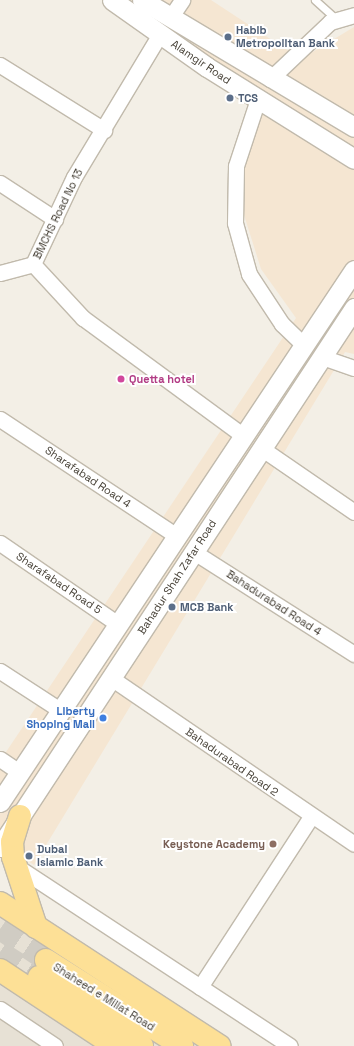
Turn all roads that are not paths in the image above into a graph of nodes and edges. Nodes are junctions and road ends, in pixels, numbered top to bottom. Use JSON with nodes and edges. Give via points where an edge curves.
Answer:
{"nodes":[{"id":1,"x":112,"y":0,"type":"edge"},
{"id":2,"x":142,"y":0,"type":"edge"},
{"id":3,"x":182,"y":0,"type":"edge"},
{"id":4,"x":315,"y":0,"type":"edge"},
{"id":5,"x":354,"y":15,"type":"edge"},
{"id":6,"x":170,"y":18,"type":"junction"},
{"id":7,"x":337,"y":20,"type":"junction"},
{"id":8,"x":160,"y":34,"type":"junction"},
{"id":9,"x":0,"y":65,"type":"edge"},
{"id":10,"x":270,"y":79,"type":"junction"},
{"id":11,"x":258,"y":99,"type":"junction"},
{"id":12,"x":354,"y":127,"type":"edge"},
{"id":13,"x":104,"y":130,"type":"junction"},
{"id":14,"x":354,"y":159,"type":"edge"},
{"id":15,"x":0,"y":183,"type":"edge"},
{"id":16,"x":55,"y":218,"type":"junction"},
{"id":17,"x":33,"y":264,"type":"junction"},
{"id":18,"x":354,"y":270,"type":"edge"},
{"id":19,"x":0,"y":273,"type":"edge"},
{"id":20,"x":354,"y":308,"type":"edge"},
{"id":21,"x":304,"y":345,"type":"junction"},
{"id":22,"x":322,"y":357,"type":"junction"},
{"id":23,"x":354,"y":368,"type":"edge"},
{"id":24,"x":0,"y":419,"type":"edge"},
{"id":25,"x":242,"y":435,"type":"junction"},
{"id":26,"x":261,"y":448,"type":"junction"},
{"id":27,"x":354,"y":512,"type":"edge"},
{"id":28,"x":177,"y":536,"type":"junction"},
{"id":29,"x":0,"y":543,"type":"edge"},
{"id":30,"x":194,"y":552,"type":"junction"},
{"id":31,"x":118,"y":624,"type":"junction"},
{"id":32,"x":354,"y":654,"type":"edge"},
{"id":33,"x":0,"y":671,"type":"edge"},
{"id":34,"x":111,"y":678,"type":"junction"},
{"id":35,"x":60,"y":710,"type":"junction"},
{"id":36,"x":0,"y":760,"type":"edge"},
{"id":37,"x":21,"y":773,"type":"junction"},
{"id":38,"x":0,"y":802,"type":"edge"},
{"id":39,"x":20,"y":816,"type":"junction"},
{"id":40,"x":311,"y":817,"type":"junction"},
{"id":41,"x":354,"y":844,"type":"edge"},
{"id":42,"x":0,"y":847,"type":"edge"},
{"id":43,"x":7,"y":860,"type":"edge"},
{"id":44,"x":6,"y":912,"type":"edge"},
{"id":45,"x":36,"y":927,"type":"junction"},
{"id":46,"x":0,"y":970,"type":"edge"},
{"id":47,"x":200,"y":986,"type":"junction"},
{"id":48,"x":0,"y":1009,"type":"edge"},
{"id":49,"x":39,"y":1042,"type":"edge"},
{"id":50,"x":55,"y":1046,"type":"edge"},
{"id":51,"x":115,"y":1046,"type":"edge"},
{"id":52,"x":142,"y":1046,"type":"edge"},
{"id":53,"x":182,"y":1046,"type":"edge"},
{"id":54,"x":219,"y":1046,"type":"edge"},
{"id":55,"x":290,"y":1046,"type":"edge"}],
"edges":[{"from":1,"to":8,"type":"street","name":"Alamgir Road"},
{"from":2,"to":6,"type":"street","name":"Alamgir Road"},
{"from":3,"to":6,"type":"street"},
{"from":4,"to":7,"type":"lane"},
{"from":5,"to":7,"type":"street"},
{"from":6,"to":10,"type":"street","name":"Alamgir Road"},
{"from":7,"to":10,"type":"street","via":[[296,51]]},
{"from":8,"to":11,"type":"street","name":"Alamgir Road"},
{"from":8,"to":13,"type":"street","name":"BMCHS Road No 13"},
{"from":9,"to":13,"type":"street"},
{"from":10,"to":12,"type":"street","name":"Alamgir Road"},
{"from":11,"to":14,"type":"street","name":"Alamgir Road"},
{"from":11,"to":21,"type":"street","via":[[236,166],[235,224],[249,274],[282,324]]},
{"from":13,"to":16,"type":"street","name":"BMCHS Road No 13","via":[[74,177]]},
{"from":15,"to":16,"type":"street"},
{"from":16,"to":17,"type":"street","name":"BMCHS Road No 13"},
{"from":17,"to":19,"type":"street"},
{"from":17,"to":25,"type":"street","name":"BMCHS Road No 13","via":[[83,318]]},
{"from":18,"to":21,"type":"street","name":"Bahadur Shah Zafar Road"},
{"from":20,"to":22,"type":"street","name":"Bahadur Shah Zafar Road"},
{"from":21,"to":25,"type":"street","name":"Bahadur Shah Zafar Road"},
{"from":22,"to":23,"type":"street"},
{"from":22,"to":26,"type":"street","name":"Bahadur Shah Zafar Road"},
{"from":24,"to":28,"type":"street","name":"Sharafabad Road 4"},
{"from":25,"to":28,"type":"street","name":"Bahadur Shah Zafar Road"},
{"from":26,"to":27,"type":"street"},
{"from":26,"to":30,"type":"street","name":"Bahadur Shah Zafar Road"},
{"from":28,"to":31,"type":"street","name":"Bahadur Shah Zafar Road"},
{"from":29,"to":31,"type":"street","name":"Sharafabad Road 5"},
{"from":30,"to":32,"type":"street","name":"Bahadurabad Road 4"},
{"from":30,"to":34,"type":"street","name":"Bahadur Shah Zafar Road"},
{"from":31,"to":35,"type":"street","name":"Bahadur Shah Zafar Road"},
{"from":33,"to":35,"type":"street"},
{"from":34,"to":39,"type":"street","name":"Bahadur Shah Zafar Road"},
{"from":34,"to":40,"type":"street","name":"Bahadurabad Road 2"},
{"from":35,"to":37,"type":"street","name":"Bahadur Shah Zafar Road"},
{"from":36,"to":37,"type":"street"},
{"from":37,"to":38,"type":"street","name":"Bahadur Shah Zafar Road"},
{"from":39,"to":42,"type":"street","name":"Bahadur Shah Zafar Road"},
{"from":39,"to":43,"type":"main road"},
{"from":40,"to":41,"type":"street","name":"Bahadurabad Road 2"},
{"from":40,"to":47,"type":"street"},
{"from":43,"to":45,"type":"main road"},
{"from":43,"to":47,"type":"street"},
{"from":44,"to":45,"type":"main road"},
{"from":45,"to":54,"type":"main road"},
{"from":46,"to":51,"type":"main road"},
{"from":47,"to":55,"type":"street"},
{"from":48,"to":49,"type":"street"},
{"from":49,"to":50,"type":"street"},
{"from":52,"to":53,"type":"main road","name":"Shaheed e Millat Road","via":[[43,968]]}]}
